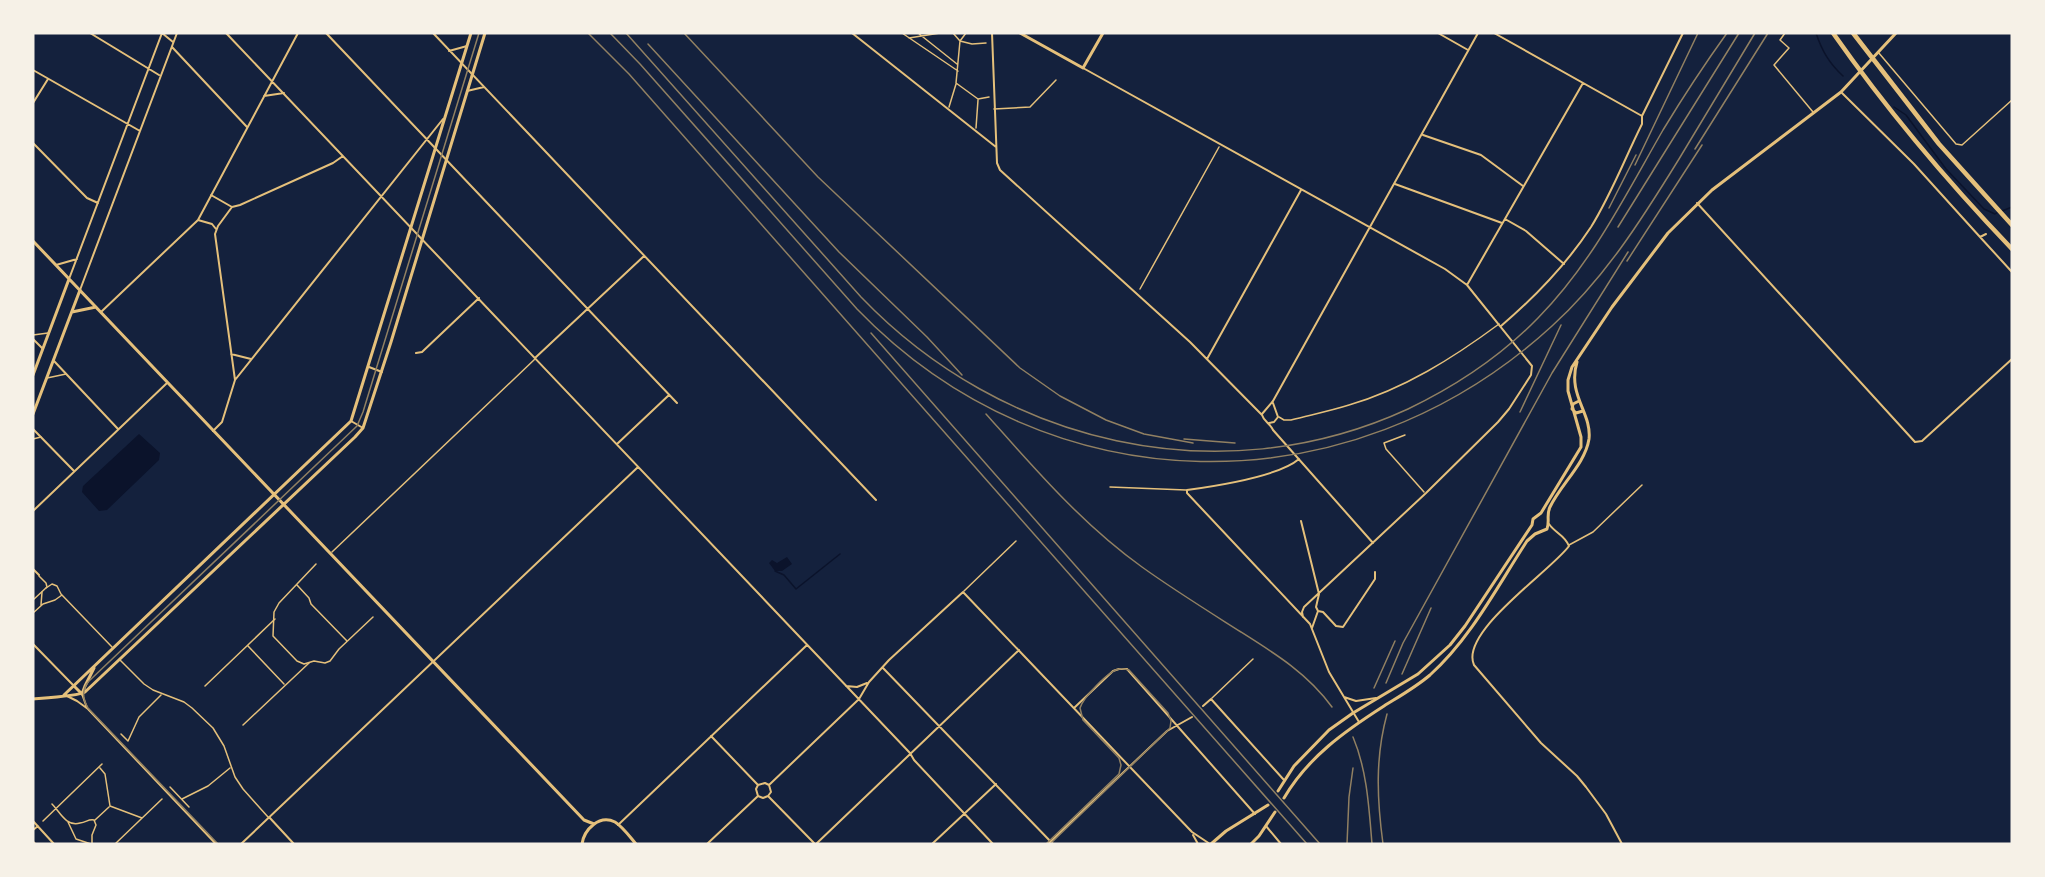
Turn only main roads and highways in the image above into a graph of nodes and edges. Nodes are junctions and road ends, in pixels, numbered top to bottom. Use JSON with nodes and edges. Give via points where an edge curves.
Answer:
{"nodes":[{"id":1,"x":1833,"y":33,"type":"edge"},
{"id":2,"x":1853,"y":33,"type":"edge"},
{"id":3,"x":2012,"y":225,"type":"edge"},
{"id":4,"x":2012,"y":249,"type":"edge"}],
"edges":[{"from":1,"to":4,"type":"highway","via":[[1885,105]]},
{"from":2,"to":3,"type":"highway","via":[[1939,144]]}]}
